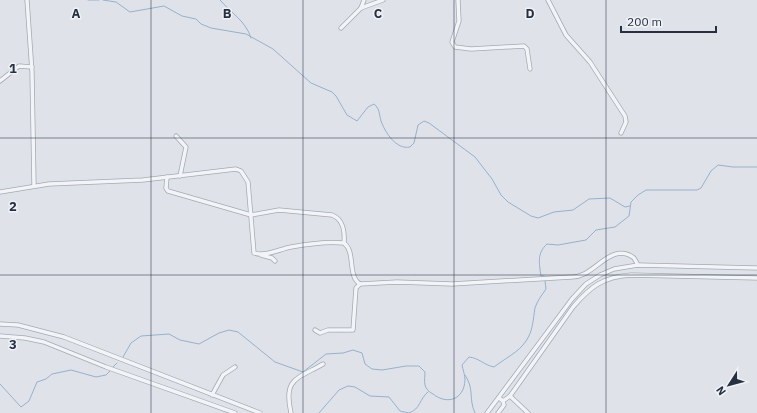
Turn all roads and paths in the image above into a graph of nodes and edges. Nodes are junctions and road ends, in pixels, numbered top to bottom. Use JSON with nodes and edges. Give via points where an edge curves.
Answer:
{"nodes":[{"id":1,"x":27,"y":0,"type":"edge"},
{"id":2,"x":364,"y":0,"type":"edge"},
{"id":3,"x":383,"y":0,"type":"edge"},
{"id":4,"x":458,"y":0,"type":"edge"},
{"id":5,"x":548,"y":0,"type":"edge"},
{"id":6,"x":361,"y":8,"type":"junction"},
{"id":7,"x":341,"y":28,"type":"dead end"},
{"id":8,"x":32,"y":67,"type":"junction"},
{"id":9,"x":530,"y":69,"type":"dead end"},
{"id":10,"x":0,"y":81,"type":"edge"},
{"id":11,"x":621,"y":133,"type":"dead end"},
{"id":12,"x":176,"y":136,"type":"dead end"},
{"id":13,"x":180,"y":176,"type":"junction"},
{"id":14,"x":166,"y":177,"type":"junction"},
{"id":15,"x":34,"y":186,"type":"junction"},
{"id":16,"x":0,"y":192,"type":"edge"},
{"id":17,"x":251,"y":215,"type":"junction"},
{"id":18,"x":344,"y":243,"type":"junction"},
{"id":19,"x":260,"y":255,"type":"junction"},
{"id":20,"x":275,"y":261,"type":"dead end"},
{"id":21,"x":638,"y":265,"type":"junction"},
{"id":22,"x":757,"y":268,"type":"edge"},
{"id":23,"x":757,"y":278,"type":"edge"},
{"id":24,"x":360,"y":284,"type":"junction"},
{"id":25,"x":0,"y":324,"type":"edge"},
{"id":26,"x":315,"y":330,"type":"dead end"},
{"id":27,"x":0,"y":336,"type":"edge"},
{"id":28,"x":323,"y":364,"type":"dead end"},
{"id":29,"x":235,"y":367,"type":"dead end"},
{"id":30,"x":212,"y":395,"type":"junction"},
{"id":31,"x":510,"y":396,"type":"junction"},
{"id":32,"x":499,"y":398,"type":"junction"},
{"id":33,"x":503,"y":401,"type":"junction"},
{"id":34,"x":246,"y":411,"type":"edge"},
{"id":35,"x":235,"y":413,"type":"edge"},
{"id":36,"x":260,"y":413,"type":"edge"},
{"id":37,"x":291,"y":413,"type":"edge"},
{"id":38,"x":487,"y":413,"type":"edge"},
{"id":39,"x":498,"y":413,"type":"edge"},
{"id":40,"x":528,"y":413,"type":"edge"}],
"edges":[{"from":1,"to":8,"type":"street"},
{"from":2,"to":6,"type":"street"},
{"from":3,"to":6,"type":"street"},
{"from":4,"to":9,"type":"street","via":[[459,21],[452,42],[455,47],[490,49],[524,46],[527,49]]},
{"from":5,"to":11,"type":"street","via":[[566,35],[590,62],[625,116],[626,122]]},
{"from":6,"to":7,"type":"street"},
{"from":8,"to":10,"type":"street","via":[[19,66]]},
{"from":8,"to":15,"type":"street"},
{"from":12,"to":13,"type":"street","via":[[186,147]]},
{"from":13,"to":14,"type":"street"},
{"from":13,"to":17,"type":"street","via":[[228,169],[241,171],[248,182]]},
{"from":14,"to":15,"type":"street"},
{"from":14,"to":17,"type":"street","via":[[168,192]]},
{"from":15,"to":16,"type":"street"},
{"from":17,"to":18,"type":"street","via":[[279,210],[332,214],[342,224]]},
{"from":17,"to":19,"type":"street","via":[[253,250]]},
{"from":18,"to":19,"type":"street","via":[[289,247]]},
{"from":18,"to":24,"type":"street","via":[[348,248],[355,280]]},
{"from":19,"to":20,"type":"street"},
{"from":21,"to":22,"type":"street"},
{"from":21,"to":24,"type":"street","via":[[634,258],[625,254],[606,258],[584,274],[572,277],[452,284]]},
{"from":21,"to":32,"type":"street","via":[[614,269],[586,284]]},
{"from":23,"to":31,"type":"street","via":[[631,274],[604,280],[593,286],[573,307]]},
{"from":24,"to":26,"type":"street","via":[[356,288],[353,330],[328,330],[320,333]]},
{"from":25,"to":30,"type":"street","via":[[18,325],[64,337]]},
{"from":27,"to":35,"type":"street","via":[[44,342]]},
{"from":28,"to":37,"type":"street","via":[[291,384],[288,398]]},
{"from":29,"to":30,"type":"street","via":[[223,375]]},
{"from":30,"to":34,"type":"street"},
{"from":31,"to":33,"type":"street"},
{"from":31,"to":40,"type":"street"},
{"from":32,"to":33,"type":"street"},
{"from":32,"to":38,"type":"street"},
{"from":33,"to":39,"type":"street","via":[[504,405]]},
{"from":34,"to":36,"type":"street"}]}
